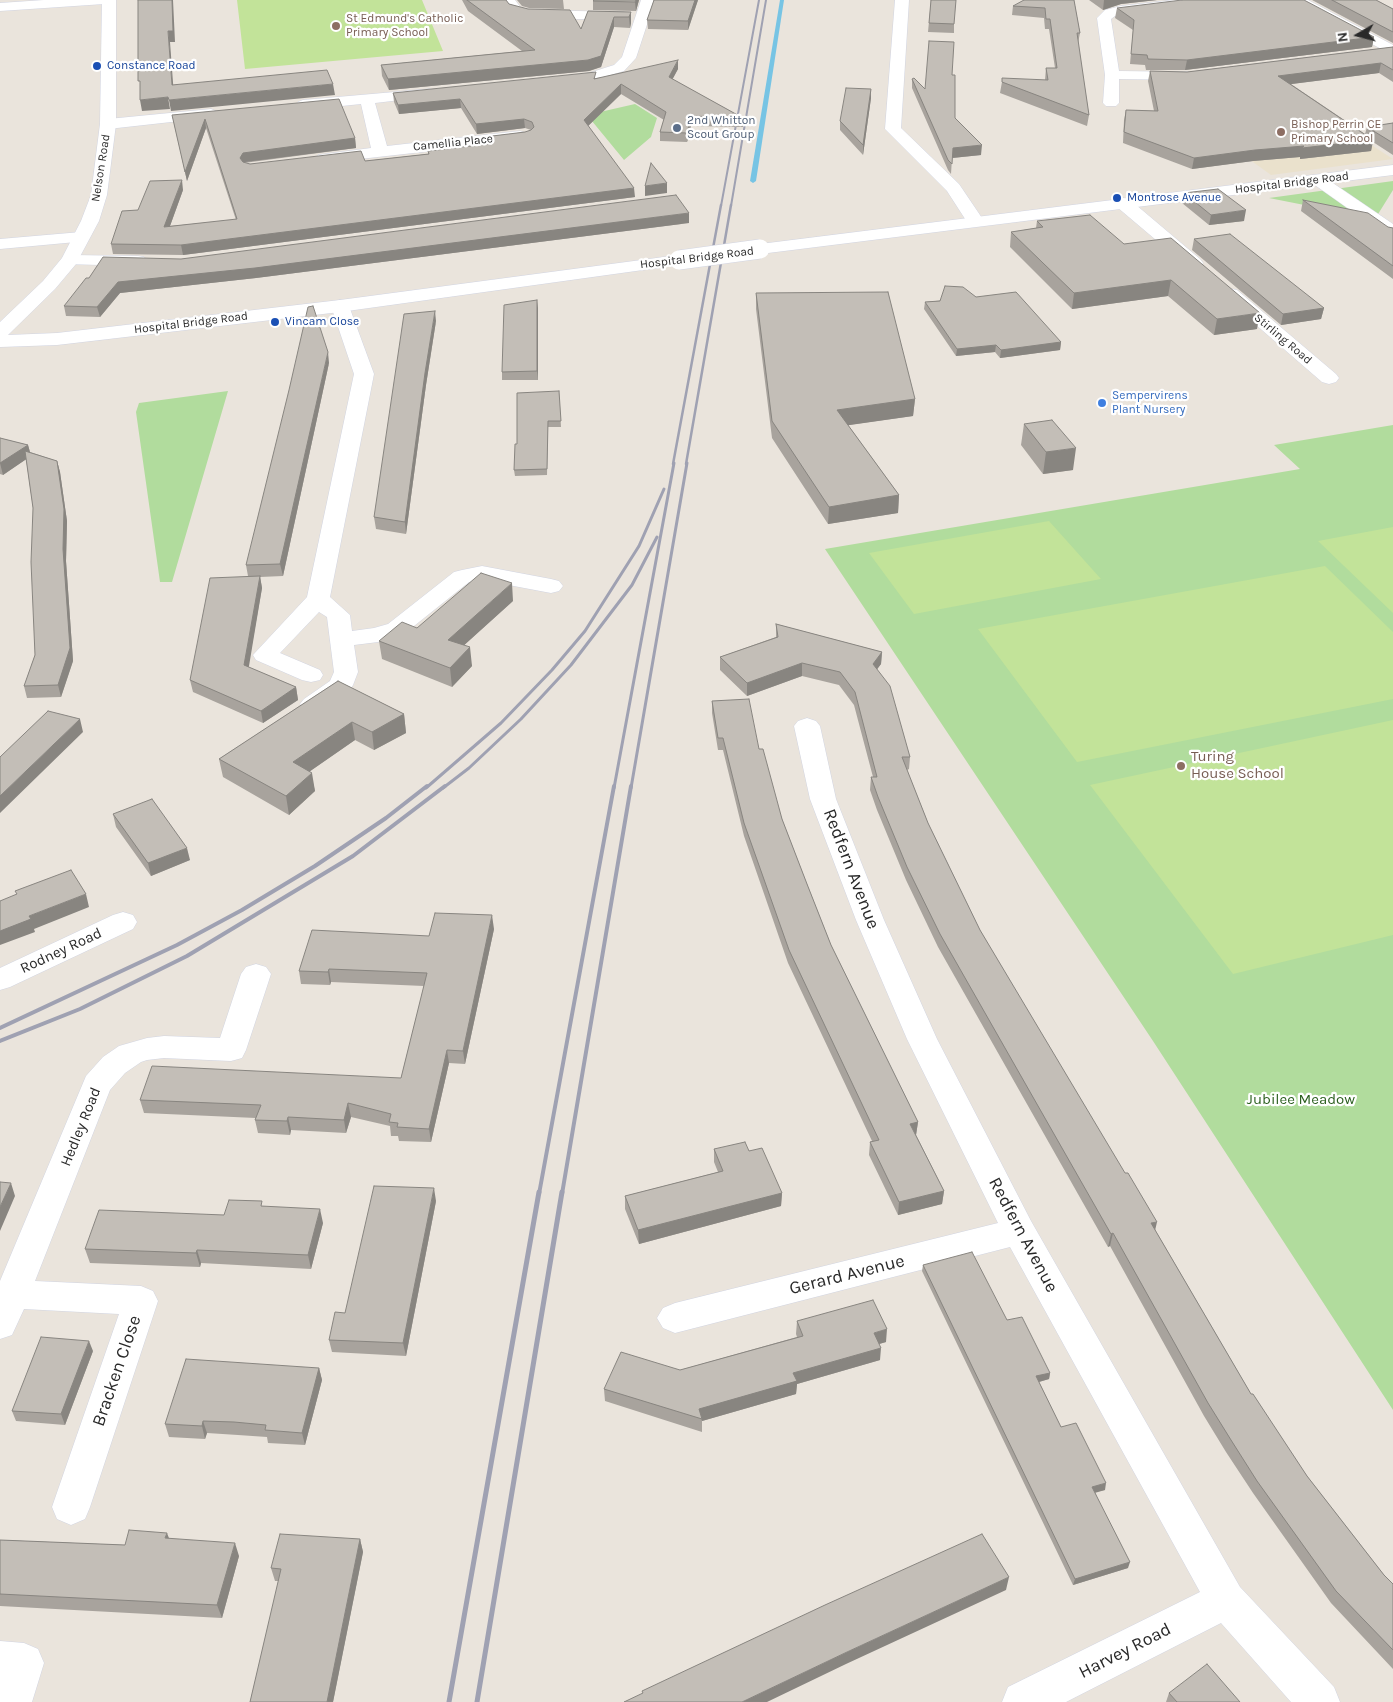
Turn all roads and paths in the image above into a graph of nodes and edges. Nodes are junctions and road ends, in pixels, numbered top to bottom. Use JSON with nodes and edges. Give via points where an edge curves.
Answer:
{"nodes":[{"id":1,"x":104,"y":0,"type":"edge"},
{"id":2,"x":109,"y":0,"type":"edge"},
{"id":3,"x":508,"y":0,"type":"edge"},
{"id":4,"x":648,"y":0,"type":"edge"},
{"id":5,"x":902,"y":0,"type":"edge"},
{"id":6,"x":1203,"y":0,"type":"edge"},
{"id":7,"x":1298,"y":0,"type":"edge"},
{"id":8,"x":0,"y":7,"type":"edge"},
{"id":9,"x":643,"y":17,"type":"junction"},
{"id":10,"x":1393,"y":51,"type":"edge"},
{"id":11,"x":1372,"y":53,"type":"edge"},
{"id":12,"x":1205,"y":74,"type":"edge"},
{"id":13,"x":1112,"y":75,"type":"junction"},
{"id":14,"x":541,"y":82,"type":"edge"},
{"id":15,"x":444,"y":91,"type":"edge"},
{"id":16,"x":367,"y":99,"type":"junction"},
{"id":17,"x":1111,"y":104,"type":"dead end"},
{"id":18,"x":290,"y":106,"type":"edge"},
{"id":19,"x":223,"y":113,"type":"edge"},
{"id":20,"x":108,"y":124,"type":"junction"},
{"id":21,"x":525,"y":135,"type":"edge"},
{"id":22,"x":380,"y":151,"type":"junction"},
{"id":23,"x":306,"y":160,"type":"edge"},
{"id":24,"x":1393,"y":170,"type":"edge"},
{"id":25,"x":1318,"y":180,"type":"junction"},
{"id":26,"x":1123,"y":202,"type":"junction"},
{"id":27,"x":975,"y":221,"type":"junction"},
{"id":28,"x":1393,"y":232,"type":"edge"},
{"id":29,"x":81,"y":237,"type":"junction"},
{"id":30,"x":0,"y":244,"type":"edge"},
{"id":31,"x":70,"y":260,"type":"junction"},
{"id":32,"x":155,"y":262,"type":"edge"},
{"id":33,"x":1204,"y":271,"type":"edge"},
{"id":34,"x":1218,"y":284,"type":"edge"},
{"id":35,"x":340,"y":306,"type":"junction"},
{"id":36,"x":0,"y":332,"type":"edge"},
{"id":37,"x":0,"y":341,"type":"edge"},
{"id":38,"x":1329,"y":378,"type":"dead end"},
{"id":39,"x":551,"y":586,"type":"dead end"},
{"id":40,"x":318,"y":599,"type":"junction"},
{"id":41,"x":341,"y":640,"type":"junction"},
{"id":42,"x":311,"y":674,"type":"dead end"},
{"id":43,"x":292,"y":718,"type":"edge"},
{"id":44,"x":807,"y":726,"type":"dead end"},
{"id":45,"x":122,"y":922,"type":"dead end"},
{"id":46,"x":256,"y":974,"type":"dead end"},
{"id":47,"x":0,"y":980,"type":"edge"},
{"id":48,"x":1019,"y":1231,"type":"junction"},
{"id":49,"x":6,"y":1309,"type":"edge"},
{"id":50,"x":675,"y":1318,"type":"dead end"},
{"id":51,"x":71,"y":1507,"type":"dead end"},
{"id":52,"x":1226,"y":1600,"type":"junction"},
{"id":53,"x":0,"y":1662,"type":"edge"},
{"id":54,"x":11,"y":1702,"type":"edge"},
{"id":55,"x":1023,"y":1702,"type":"edge"},
{"id":56,"x":1320,"y":1702,"type":"edge"}],
"edges":[{"from":1,"to":8,"type":"street"},
{"from":2,"to":20,"type":"street","name":"Nelson Road"},
{"from":3,"to":9,"type":"street","via":[[516,11],[529,14]]},
{"from":4,"to":9,"type":"street"},
{"from":5,"to":27,"type":"street","via":[[893,129],[953,188]]},
{"from":6,"to":13,"type":"street","via":[[1110,13],[1104,18]]},
{"from":7,"to":10,"type":"street"},
{"from":9,"to":14,"type":"street","via":[[629,58],[619,68],[590,77]]},
{"from":10,"to":11,"type":"street"},
{"from":12,"to":13,"type":"street","via":[[1174,77]]},
{"from":13,"to":17,"type":"street"},
{"from":15,"to":16,"type":"street"},
{"from":16,"to":18,"type":"street"},
{"from":16,"to":22,"type":"street"},
{"from":19,"to":20,"type":"street"},
{"from":20,"to":29,"type":"street","name":"Nelson Road","via":[[99,195]]},
{"from":21,"to":22,"type":"street","name":"Camellia Place"},
{"from":22,"to":23,"type":"street","name":"Camellia Place"},
{"from":24,"to":25,"type":"street","name":"Hospital Bridge Road"},
{"from":25,"to":26,"type":"street","name":"Hospital Bridge Road"},
{"from":25,"to":28,"type":"street"},
{"from":26,"to":27,"type":"street","name":"Hospital Bridge Road"},
{"from":26,"to":33,"type":"street"},
{"from":27,"to":35,"type":"street","name":"Hospital Bridge Road","bridge":true},
{"from":29,"to":30,"type":"street"},
{"from":29,"to":31,"type":"street","name":"Nelson Road"},
{"from":31,"to":32,"type":"street"},
{"from":31,"to":36,"type":"street","name":"Nelson Road"},
{"from":34,"to":38,"type":"street","name":"Stirling Road"},
{"from":35,"to":37,"type":"street","name":"Hospital Bridge Road","via":[[57,339]]},
{"from":35,"to":40,"type":"street","via":[[364,374]]},
{"from":39,"to":41,"type":"street","via":[[482,573],[462,577],[396,629]]},
{"from":40,"to":41,"type":"street","via":[[338,615]]},
{"from":40,"to":42,"type":"street","via":[[265,655]]},
{"from":41,"to":43,"type":"street","via":[[346,672],[341,685]]},
{"from":44,"to":48,"type":"street","name":"Redfern Avenue","via":[[823,799],[870,920],[922,1039]]},
{"from":45,"to":47,"type":"street","name":"Rodney Road"},
{"from":46,"to":49,"type":"street","name":"Hedley Road","via":[[231,1050],[147,1049],[130,1054],[114,1065],[97,1084]]},
{"from":48,"to":50,"type":"street","name":"Gerard Avenue"},
{"from":48,"to":52,"type":"street","name":"Redfern Avenue"},
{"from":49,"to":51,"type":"street","name":"Bracken Close","via":[[141,1301]]},
{"from":52,"to":55,"type":"street","name":"Harvey Road"},
{"from":52,"to":56,"type":"street","name":"Redfern Avenue"},
{"from":53,"to":54,"type":"street","via":[[24,1663]]}]}
